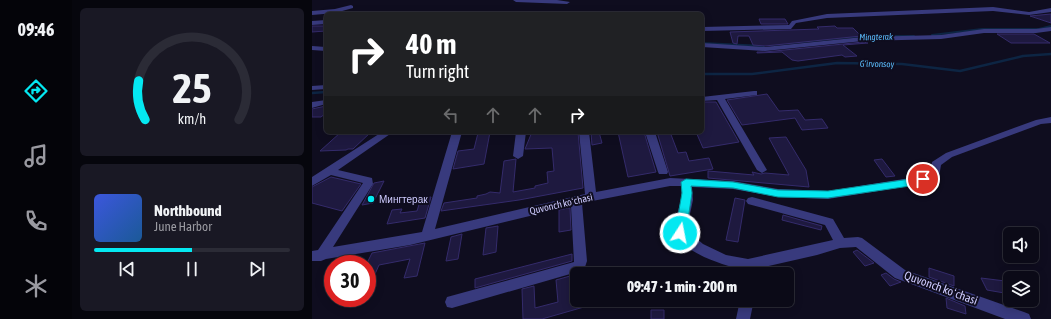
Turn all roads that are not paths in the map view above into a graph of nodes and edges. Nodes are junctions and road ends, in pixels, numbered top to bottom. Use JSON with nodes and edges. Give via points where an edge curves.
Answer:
{"nodes":[{"id":1,"x":516,"y":0,"type":"edge"},
{"id":2,"x":567,"y":2,"type":"dead end"},
{"id":3,"x":1051,"y":10,"type":"edge"},
{"id":4,"x":348,"y":12,"type":"edge"},
{"id":5,"x":312,"y":13,"type":"edge"},
{"id":6,"x":324,"y":22,"type":"edge"},
{"id":7,"x":312,"y":23,"type":"edge"},
{"id":8,"x":704,"y":29,"type":"edge"},
{"id":9,"x":1051,"y":29,"type":"edge"},
{"id":10,"x":704,"y":45,"type":"edge"},
{"id":11,"x":312,"y":48,"type":"edge"},
{"id":12,"x":324,"y":49,"type":"edge"},
{"id":13,"x":324,"y":87,"type":"edge"},
{"id":14,"x":312,"y":88,"type":"edge"},
{"id":15,"x":754,"y":93,"type":"dead end"},
{"id":16,"x":720,"y":97,"type":"junction"},
{"id":17,"x":704,"y":99,"type":"edge"},
{"id":18,"x":324,"y":102,"type":"edge"},
{"id":19,"x":312,"y":105,"type":"edge"},
{"id":20,"x":1051,"y":120,"type":"edge"},
{"id":21,"x":385,"y":134,"type":"edge"},
{"id":22,"x":456,"y":134,"type":"edge"},
{"id":23,"x":521,"y":134,"type":"edge"},
{"id":24,"x":584,"y":134,"type":"edge"},
{"id":25,"x":651,"y":134,"type":"edge"},
{"id":26,"x":518,"y":156,"type":"dead end"},
{"id":27,"x":762,"y":170,"type":"dead end"},
{"id":28,"x":330,"y":171,"type":"junction"},
{"id":29,"x":663,"y":172,"type":"dead end"},
{"id":30,"x":312,"y":182,"type":"edge"},
{"id":31,"x":686,"y":182,"type":"junction"},
{"id":32,"x":591,"y":197,"type":"junction"},
{"id":33,"x":576,"y":200,"type":"junction"},
{"id":34,"x":752,"y":201,"type":"dead end"},
{"id":35,"x":427,"y":235,"type":"junction"},
{"id":36,"x":840,"y":243,"type":"junction"},
{"id":37,"x":316,"y":256,"type":"edge"},
{"id":38,"x":742,"y":267,"type":"edge"},
{"id":39,"x":755,"y":267,"type":"edge"},
{"id":40,"x":452,"y":302,"type":"dead end"},
{"id":41,"x":746,"y":307,"type":"edge"},
{"id":42,"x":743,"y":319,"type":"edge"},
{"id":43,"x":1024,"y":319,"type":"edge"}],
"edges":[{"from":1,"to":2,"type":"street"},
{"from":3,"to":8,"type":"street","via":[[1028,14],[993,9],[827,16],[804,19],[787,27]]},
{"from":4,"to":5,"type":"street","via":[[352,5],[335,11]]},
{"from":6,"to":7,"type":"street"},
{"from":9,"to":10,"type":"street","via":[[863,39],[764,49]]},
{"from":11,"to":12,"type":"street"},
{"from":13,"to":14,"type":"street"},
{"from":15,"to":16,"type":"street"},
{"from":16,"to":17,"type":"street"},
{"from":16,"to":27,"type":"street"},
{"from":18,"to":19,"type":"street"},
{"from":20,"to":31,"type":"street","via":[[1039,122],[949,156],[936,164],[935,175],[910,182],[828,195],[778,193],[733,185]]},
{"from":21,"to":28,"type":"street"},
{"from":22,"to":35,"type":"street"},
{"from":23,"to":26,"type":"street"},
{"from":24,"to":32,"type":"street"},
{"from":25,"to":29,"type":"street"},
{"from":28,"to":30,"type":"street"},
{"from":28,"to":37,"type":"street","via":[[368,181],[368,184]]},
{"from":31,"to":32,"type":"street","name":"Quvonch koʻchasi","via":[[670,182]]},
{"from":31,"to":38,"type":"street","name":"Quvonch koʻchasi","via":[[685,210],[680,229],[682,236],[725,261]]},
{"from":32,"to":33,"type":"street","name":"Quvonch koʻchasi"},
{"from":33,"to":35,"type":"street","name":"Quvonch koʻchasi"},
{"from":33,"to":40,"type":"street","via":[[581,261],[579,266]]},
{"from":34,"to":36,"type":"street","via":[[829,222]]},
{"from":35,"to":37,"type":"street","name":"Quvonch koʻchasi"},
{"from":36,"to":39,"type":"street","name":"Quvonch koʻchasi"},
{"from":36,"to":43,"type":"street","name":"Quvonch koʻchasi","via":[[858,242],[900,274]]},
{"from":41,"to":42,"type":"street"}]}
